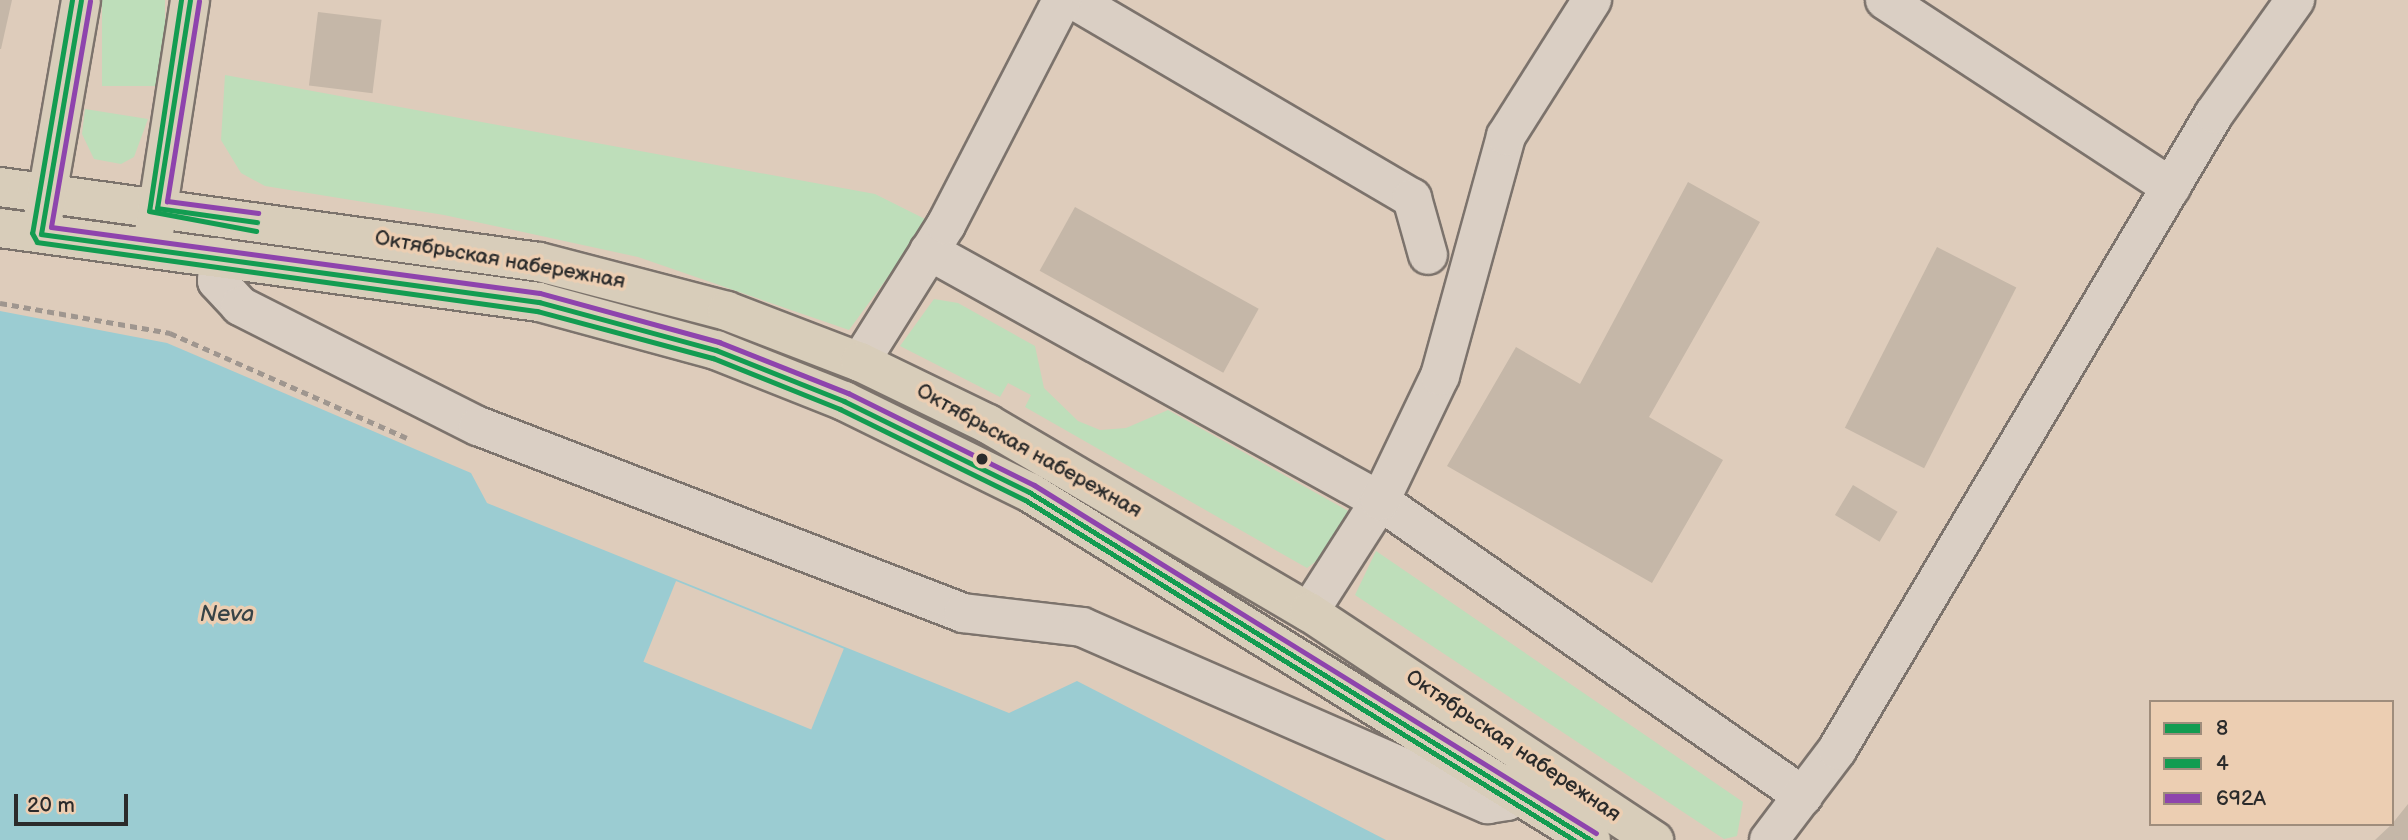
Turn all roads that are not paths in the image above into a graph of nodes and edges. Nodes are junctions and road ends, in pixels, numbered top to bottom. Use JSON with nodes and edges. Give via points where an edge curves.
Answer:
{"nodes":[{"id":1,"x":80,"y":0,"type":"edge"},
{"id":2,"x":190,"y":0,"type":"edge"},
{"id":3,"x":1062,"y":0,"type":"edge"},
{"id":4,"x":1074,"y":0,"type":"edge"},
{"id":5,"x":1592,"y":0,"type":"edge"},
{"id":6,"x":1885,"y":0,"type":"edge"},
{"id":7,"x":2295,"y":0,"type":"edge"},
{"id":8,"x":0,"y":187,"type":"edge"},
{"id":9,"x":2171,"y":187,"type":"junction"},
{"id":10,"x":47,"y":194,"type":"junction"},
{"id":11,"x":157,"y":208,"type":"junction"},
{"id":12,"x":0,"y":228,"type":"edge"},
{"id":13,"x":41,"y":234,"type":"junction"},
{"id":14,"x":151,"y":248,"type":"junction"},
{"id":15,"x":929,"y":251,"type":"junction"},
{"id":16,"x":1429,"y":255,"type":"dead end"},
{"id":17,"x":218,"y":257,"type":"junction"},
{"id":18,"x":860,"y":362,"type":"junction"},
{"id":19,"x":1380,"y":501,"type":"junction"},
{"id":20,"x":1309,"y":612,"type":"junction"},
{"id":21,"x":1526,"y":774,"type":"junction"},
{"id":22,"x":1802,"y":796,"type":"junction"},
{"id":23,"x":1591,"y":840,"type":"edge"},
{"id":24,"x":1654,"y":840,"type":"edge"},
{"id":25,"x":1769,"y":840,"type":"edge"}],
"edges":[{"from":1,"to":10,"type":"main road"},
{"from":2,"to":11,"type":"main road"},
{"from":3,"to":15,"type":"lane"},
{"from":4,"to":16,"type":"lane","via":[[1412,198]]},
{"from":5,"to":19,"type":"lane","via":[[1506,136],[1440,376]]},
{"from":6,"to":9,"type":"lane"},
{"from":7,"to":9,"type":"lane","via":[[2214,114]]},
{"from":8,"to":10,"type":"main road","name":"Октябрьская набережная"},
{"from":9,"to":22,"type":"lane","via":[[1837,750]]},
{"from":10,"to":11,"type":"main road","name":"Октябрьская набережная"},
{"from":10,"to":13,"type":"main road"},
{"from":11,"to":14,"type":"main road"},
{"from":11,"to":18,"type":"main road","name":"Октябрьская набережная","via":[[452,248],[640,284]]},
{"from":12,"to":13,"type":"main road","name":"Октябрьская набережная"},
{"from":13,"to":14,"type":"main road","name":"Октябрьская набережная"},
{"from":14,"to":17,"type":"main road","name":"Октябрьская набережная"},
{"from":15,"to":18,"type":"lane"},
{"from":15,"to":19,"type":"lane"},
{"from":17,"to":21,"type":"main road","name":"Октябрьская набережная","via":[[539,302],[716,349],[844,401],[1029,492]]},
{"from":17,"to":21,"type":"lane","via":[[217,281],[240,306],[478,426],[963,613],[1083,627],[1488,804],[1507,801]]},
{"from":18,"to":20,"type":"main road","name":"Октябрьская набережная","via":[[988,424]]},
{"from":19,"to":20,"type":"lane"},
{"from":19,"to":22,"type":"lane"},
{"from":20,"to":21,"type":"main road","name":"Октябрьская набережная"},
{"from":21,"to":23,"type":"main road","name":"Октябрьская набережная"},
{"from":21,"to":24,"type":"main road","name":"Октябрьская набережная"},
{"from":22,"to":25,"type":"lane"}]}
